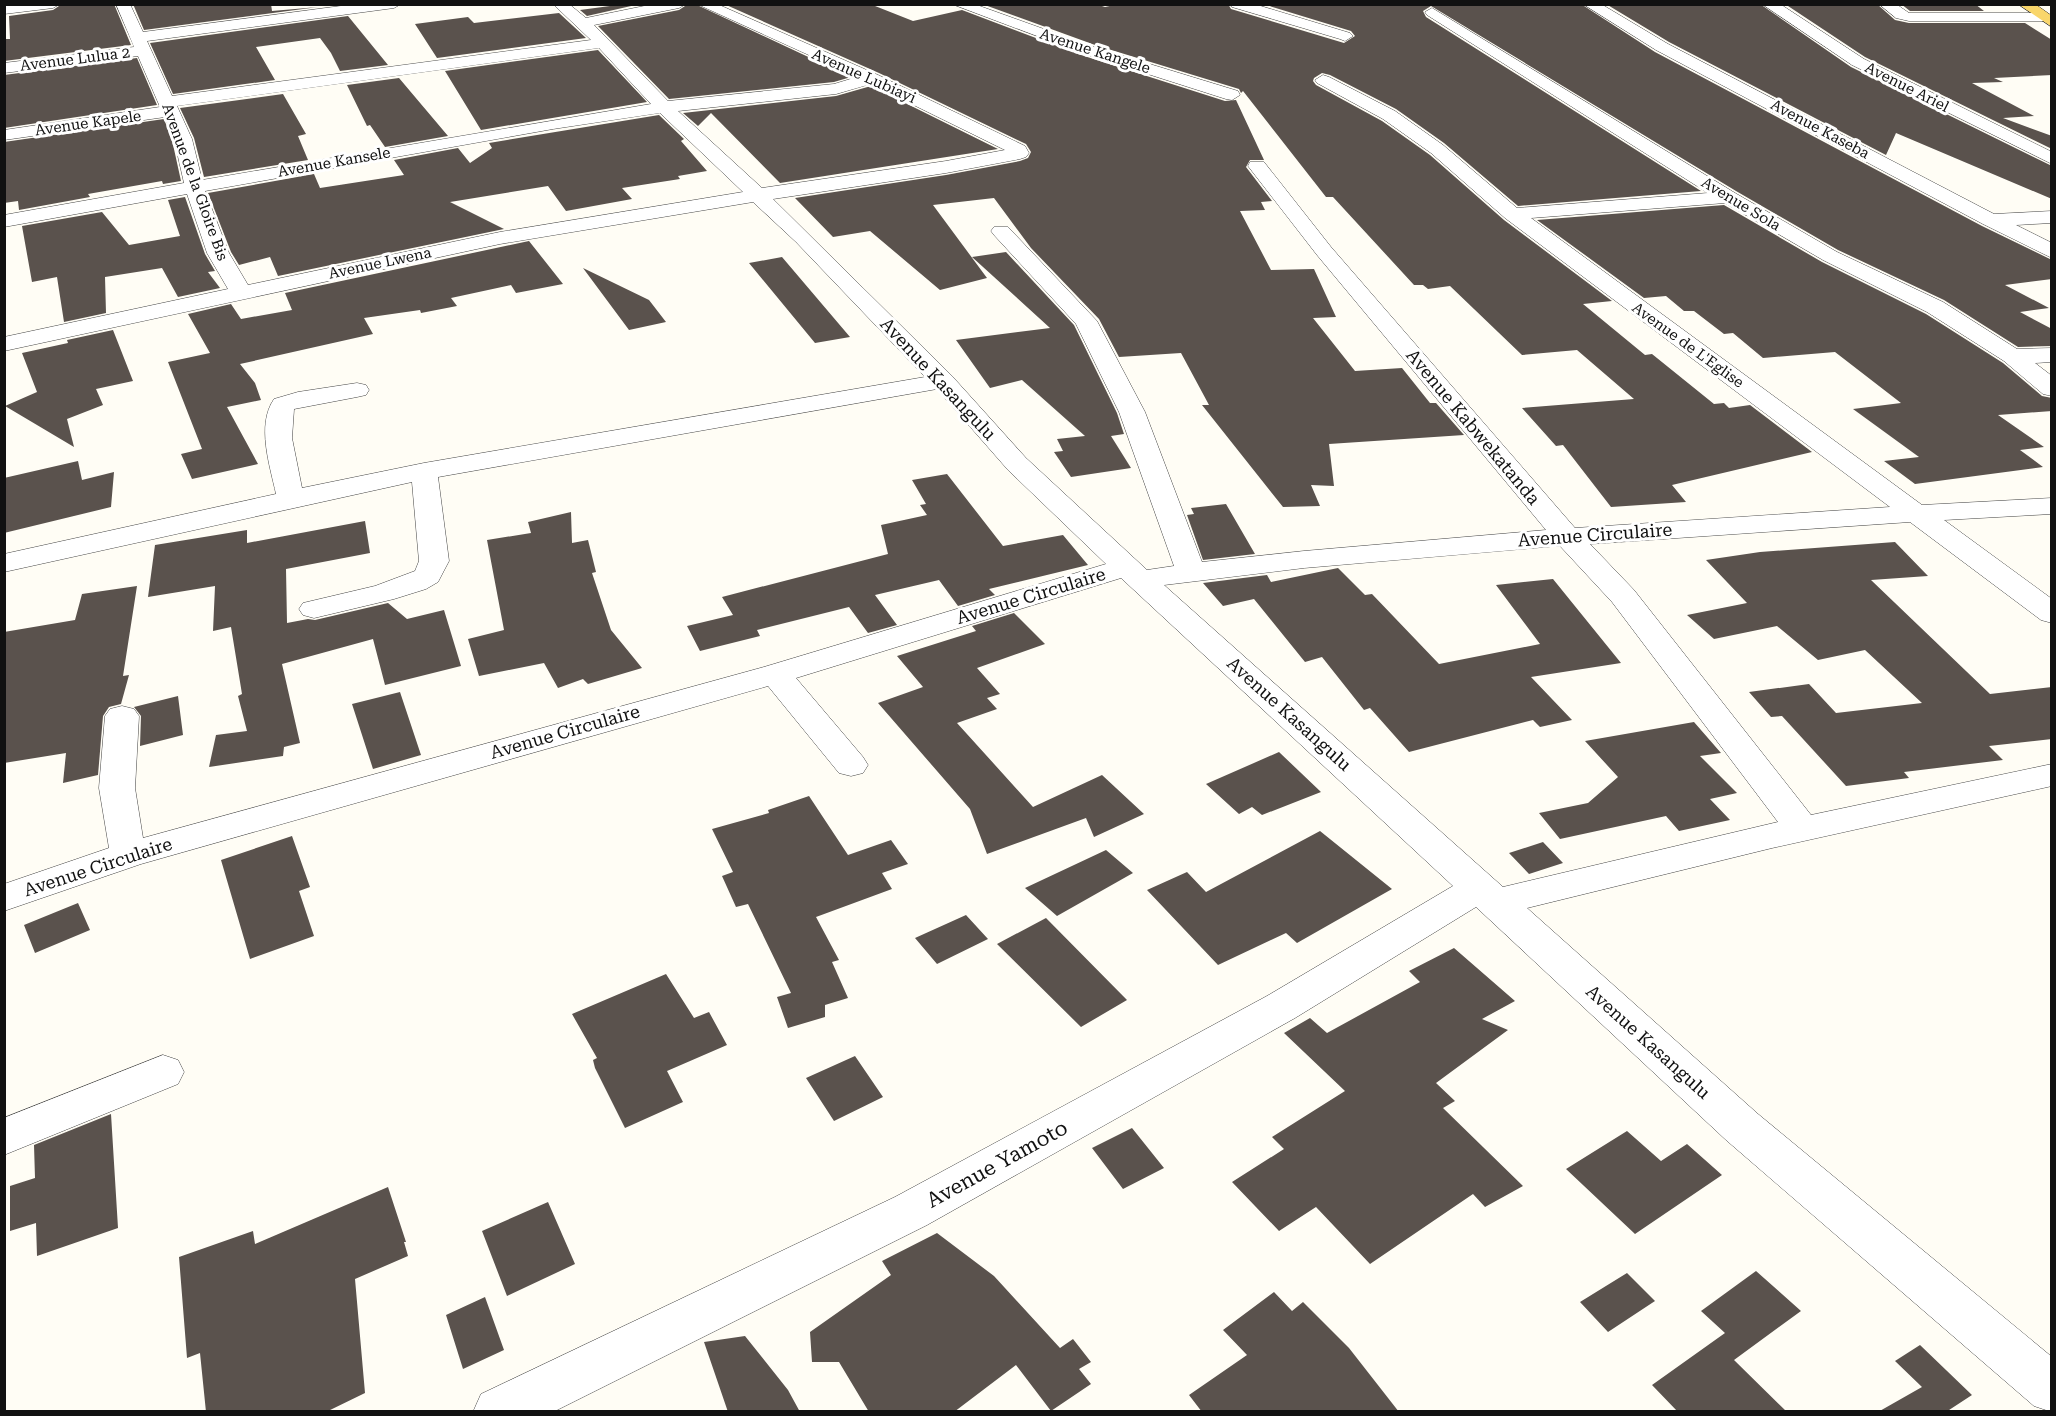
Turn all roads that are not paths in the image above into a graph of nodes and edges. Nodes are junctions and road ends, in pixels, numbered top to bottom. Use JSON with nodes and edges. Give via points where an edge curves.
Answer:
{"nodes":[{"id":1,"x":53,"y":4,"type":"edge"},
{"id":2,"x":123,"y":4,"type":"edge"},
{"id":3,"x":394,"y":4,"type":"edge"},
{"id":4,"x":679,"y":4,"type":"edge"},
{"id":5,"x":704,"y":4,"type":"edge"},
{"id":6,"x":959,"y":4,"type":"edge"},
{"id":7,"x":1237,"y":4,"type":"edge"},
{"id":8,"x":1590,"y":4,"type":"edge"},
{"id":9,"x":1769,"y":4,"type":"edge"},
{"id":10,"x":1886,"y":4,"type":"edge"},
{"id":11,"x":2025,"y":4,"type":"edge"},
{"id":12,"x":4,"y":10,"type":"edge"},
{"id":13,"x":1432,"y":12,"type":"dead end"},
{"id":14,"x":2047,"y":20,"type":"edge"},
{"id":15,"x":582,"y":24,"type":"edge"},
{"id":16,"x":1345,"y":36,"type":"dead end"},
{"id":17,"x":142,"y":43,"type":"junction"},
{"id":18,"x":4,"y":68,"type":"edge"},
{"id":19,"x":872,"y":78,"type":"junction"},
{"id":20,"x":1323,"y":80,"type":"dead end"},
{"id":21,"x":1232,"y":95,"type":"dead end"},
{"id":22,"x":169,"y":107,"type":"junction"},
{"id":23,"x":664,"y":107,"type":"junction"},
{"id":24,"x":4,"y":135,"type":"edge"},
{"id":25,"x":1020,"y":153,"type":"joint"},
{"id":26,"x":2052,"y":159,"type":"edge"},
{"id":27,"x":1257,"y":166,"type":"dead end"},
{"id":28,"x":194,"y":187,"type":"junction"},
{"id":29,"x":757,"y":195,"type":"junction"},
{"id":30,"x":1728,"y":197,"type":"junction"},
{"id":31,"x":1512,"y":214,"type":"junction"},
{"id":32,"x":2052,"y":217,"type":"edge"},
{"id":33,"x":1990,"y":220,"type":"junction"},
{"id":34,"x":4,"y":221,"type":"edge"},
{"id":35,"x":1001,"y":231,"type":"dead end"},
{"id":36,"x":2052,"y":252,"type":"edge"},
{"id":37,"x":241,"y":293,"type":"junction"},
{"id":38,"x":4,"y":344,"type":"edge"},
{"id":39,"x":2052,"y":355,"type":"edge"},
{"id":40,"x":2012,"y":356,"type":"junction"},
{"id":41,"x":943,"y":381,"type":"junction"},
{"id":42,"x":2052,"y":389,"type":"edge"},
{"id":43,"x":357,"y":390,"type":"dead end"},
{"id":44,"x":424,"y":471,"type":"junction"},
{"id":45,"x":291,"y":500,"type":"junction"},
{"id":46,"x":2052,"y":506,"type":"edge"},
{"id":47,"x":1916,"y":513,"type":"junction"},
{"id":48,"x":1567,"y":537,"type":"junction"},
{"id":49,"x":4,"y":563,"type":"edge"},
{"id":50,"x":1191,"y":572,"type":"junction"},
{"id":51,"x":1133,"y":574,"type":"junction"},
{"id":52,"x":314,"y":609,"type":"dead end"},
{"id":53,"x":2052,"y":614,"type":"edge"},
{"id":54,"x":775,"y":674,"type":"junction"},
{"id":55,"x":122,"y":716,"type":"dead end"},
{"id":56,"x":851,"y":765,"type":"dead end"},
{"id":57,"x":2052,"y":775,"type":"edge"},
{"id":58,"x":1802,"y":828,"type":"junction"},
{"id":59,"x":128,"y":855,"type":"junction"},
{"id":60,"x":1487,"y":896,"type":"junction"},
{"id":61,"x":4,"y":898,"type":"edge"},
{"id":62,"x":163,"y":1072,"type":"dead end"},
{"id":63,"x":4,"y":1137,"type":"edge"},
{"id":64,"x":2052,"y":1389,"type":"edge"},
{"id":65,"x":2052,"y":1409,"type":"edge"},
{"id":66,"x":499,"y":1412,"type":"edge"},
{"id":67,"x":2048,"y":1412,"type":"edge"}],
"edges":[{"from":1,"to":12,"type":"street"},
{"from":2,"to":17,"type":"street","name":"Avenue de la Gloire Bis"},
{"from":3,"to":17,"type":"street","name":"Avenue Lulua 2"},
{"from":4,"to":15,"type":"street","name":"Avenue Kapele"},
{"from":5,"to":19,"type":"street","name":"Avenue Lubiayi"},
{"from":6,"to":21,"type":"street","name":"Avenue Kangele"},
{"from":7,"to":16,"type":"street"},
{"from":8,"to":33,"type":"street","name":"Avenue Kaseba","via":[[1662,47]]},
{"from":9,"to":26,"type":"street","name":"Avenue Ariel","via":[[1858,62]]},
{"from":10,"to":14,"type":"street","via":[[1909,17]]},
{"from":11,"to":14,"type":"main road"},
{"from":13,"to":30,"type":"street","name":"Avenue Sola"},
{"from":15,"to":22,"type":"street","name":"Avenue Kapele","via":[[451,62]]},
{"from":15,"to":23,"type":"street","name":"Avenue Kasangulu"},
{"from":17,"to":18,"type":"street","name":"Avenue Lulua 2"},
{"from":17,"to":22,"type":"street","name":"Avenue de la Gloire Bis"},
{"from":19,"to":23,"type":"street","name":"Avenue Kansele","via":[[811,93]]},
{"from":19,"to":25,"type":"street","name":"Avenue Lubiayi"},
{"from":20,"to":31,"type":"street","name":"Avenue de L'Eglise","via":[[1389,115],[1437,149]]},
{"from":22,"to":24,"type":"street","name":"Avenue Kapele"},
{"from":22,"to":28,"type":"street","name":"Avenue de la Gloire Bis","via":[[183,139]]},
{"from":23,"to":28,"type":"street","name":"Avenue Kansele"},
{"from":23,"to":29,"type":"street","name":"Avenue Kasangulu"},
{"from":25,"to":29,"type":"street","name":"Avenue Lwena"},
{"from":27,"to":48,"type":"street","name":"Avenue Kabwekatanda","via":[[1331,260]]},
{"from":28,"to":34,"type":"street","name":"Avenue Kansele"},
{"from":28,"to":37,"type":"street","name":"Avenue de la Gloire Bis","via":[[218,253]]},
{"from":29,"to":37,"type":"street","name":"Avenue Lwena","via":[[500,238]]},
{"from":29,"to":41,"type":"street","name":"Avenue Kasangulu"},
{"from":30,"to":31,"type":"street"},
{"from":30,"to":40,"type":"street","name":"Avenue Sola","via":[[1830,256],[1935,307]]},
{"from":31,"to":47,"type":"street","name":"Avenue de L'Eglise"},
{"from":32,"to":33,"type":"street"},
{"from":33,"to":36,"type":"street","name":"Avenue Kaseba"},
{"from":35,"to":50,"type":"street","via":[[1086,321],[1132,412]]},
{"from":37,"to":38,"type":"street","name":"Avenue Lwena"},
{"from":39,"to":40,"type":"street"},
{"from":40,"to":42,"type":"street","name":"Avenue Sola"},
{"from":41,"to":44,"type":"street"},
{"from":41,"to":51,"type":"street","name":"Avenue Kasangulu","via":[[1017,464]]},
{"from":43,"to":45,"type":"street","via":[[283,404],[280,444]]},
{"from":44,"to":45,"type":"street"},
{"from":44,"to":52,"type":"street","via":[[434,561],[428,576],[383,593]]},
{"from":45,"to":49,"type":"street"},
{"from":46,"to":47,"type":"street","name":"Avenue Circulaire"},
{"from":47,"to":48,"type":"street","name":"Avenue Circulaire"},
{"from":47,"to":53,"type":"street","name":"Avenue de L'Eglise"},
{"from":48,"to":50,"type":"street","name":"Avenue Circulaire"},
{"from":48,"to":58,"type":"street","name":"Avenue Kabwekatanda","via":[[1623,596]]},
{"from":50,"to":51,"type":"street","name":"Avenue Circulaire"},
{"from":51,"to":54,"type":"street","name":"Avenue Circulaire"},
{"from":51,"to":60,"type":"street","name":"Avenue Kasangulu"},
{"from":54,"to":56,"type":"street"},
{"from":54,"to":59,"type":"street","name":"Avenue Circulaire"},
{"from":55,"to":59,"type":"street","via":[[117,788]]},
{"from":57,"to":58,"type":"street","name":"Avenue Yamoto"},
{"from":58,"to":60,"type":"street","name":"Avenue Yamoto"},
{"from":59,"to":61,"type":"street","name":"Avenue Circulaire"},
{"from":60,"to":64,"type":"street","name":"Avenue Kasangulu","via":[[1742,1127]]},
{"from":60,"to":66,"type":"street","name":"Avenue Yamoto","via":[[911,1211]]},
{"from":62,"to":63,"type":"street"},
{"from":65,"to":67,"type":"street"}]}
